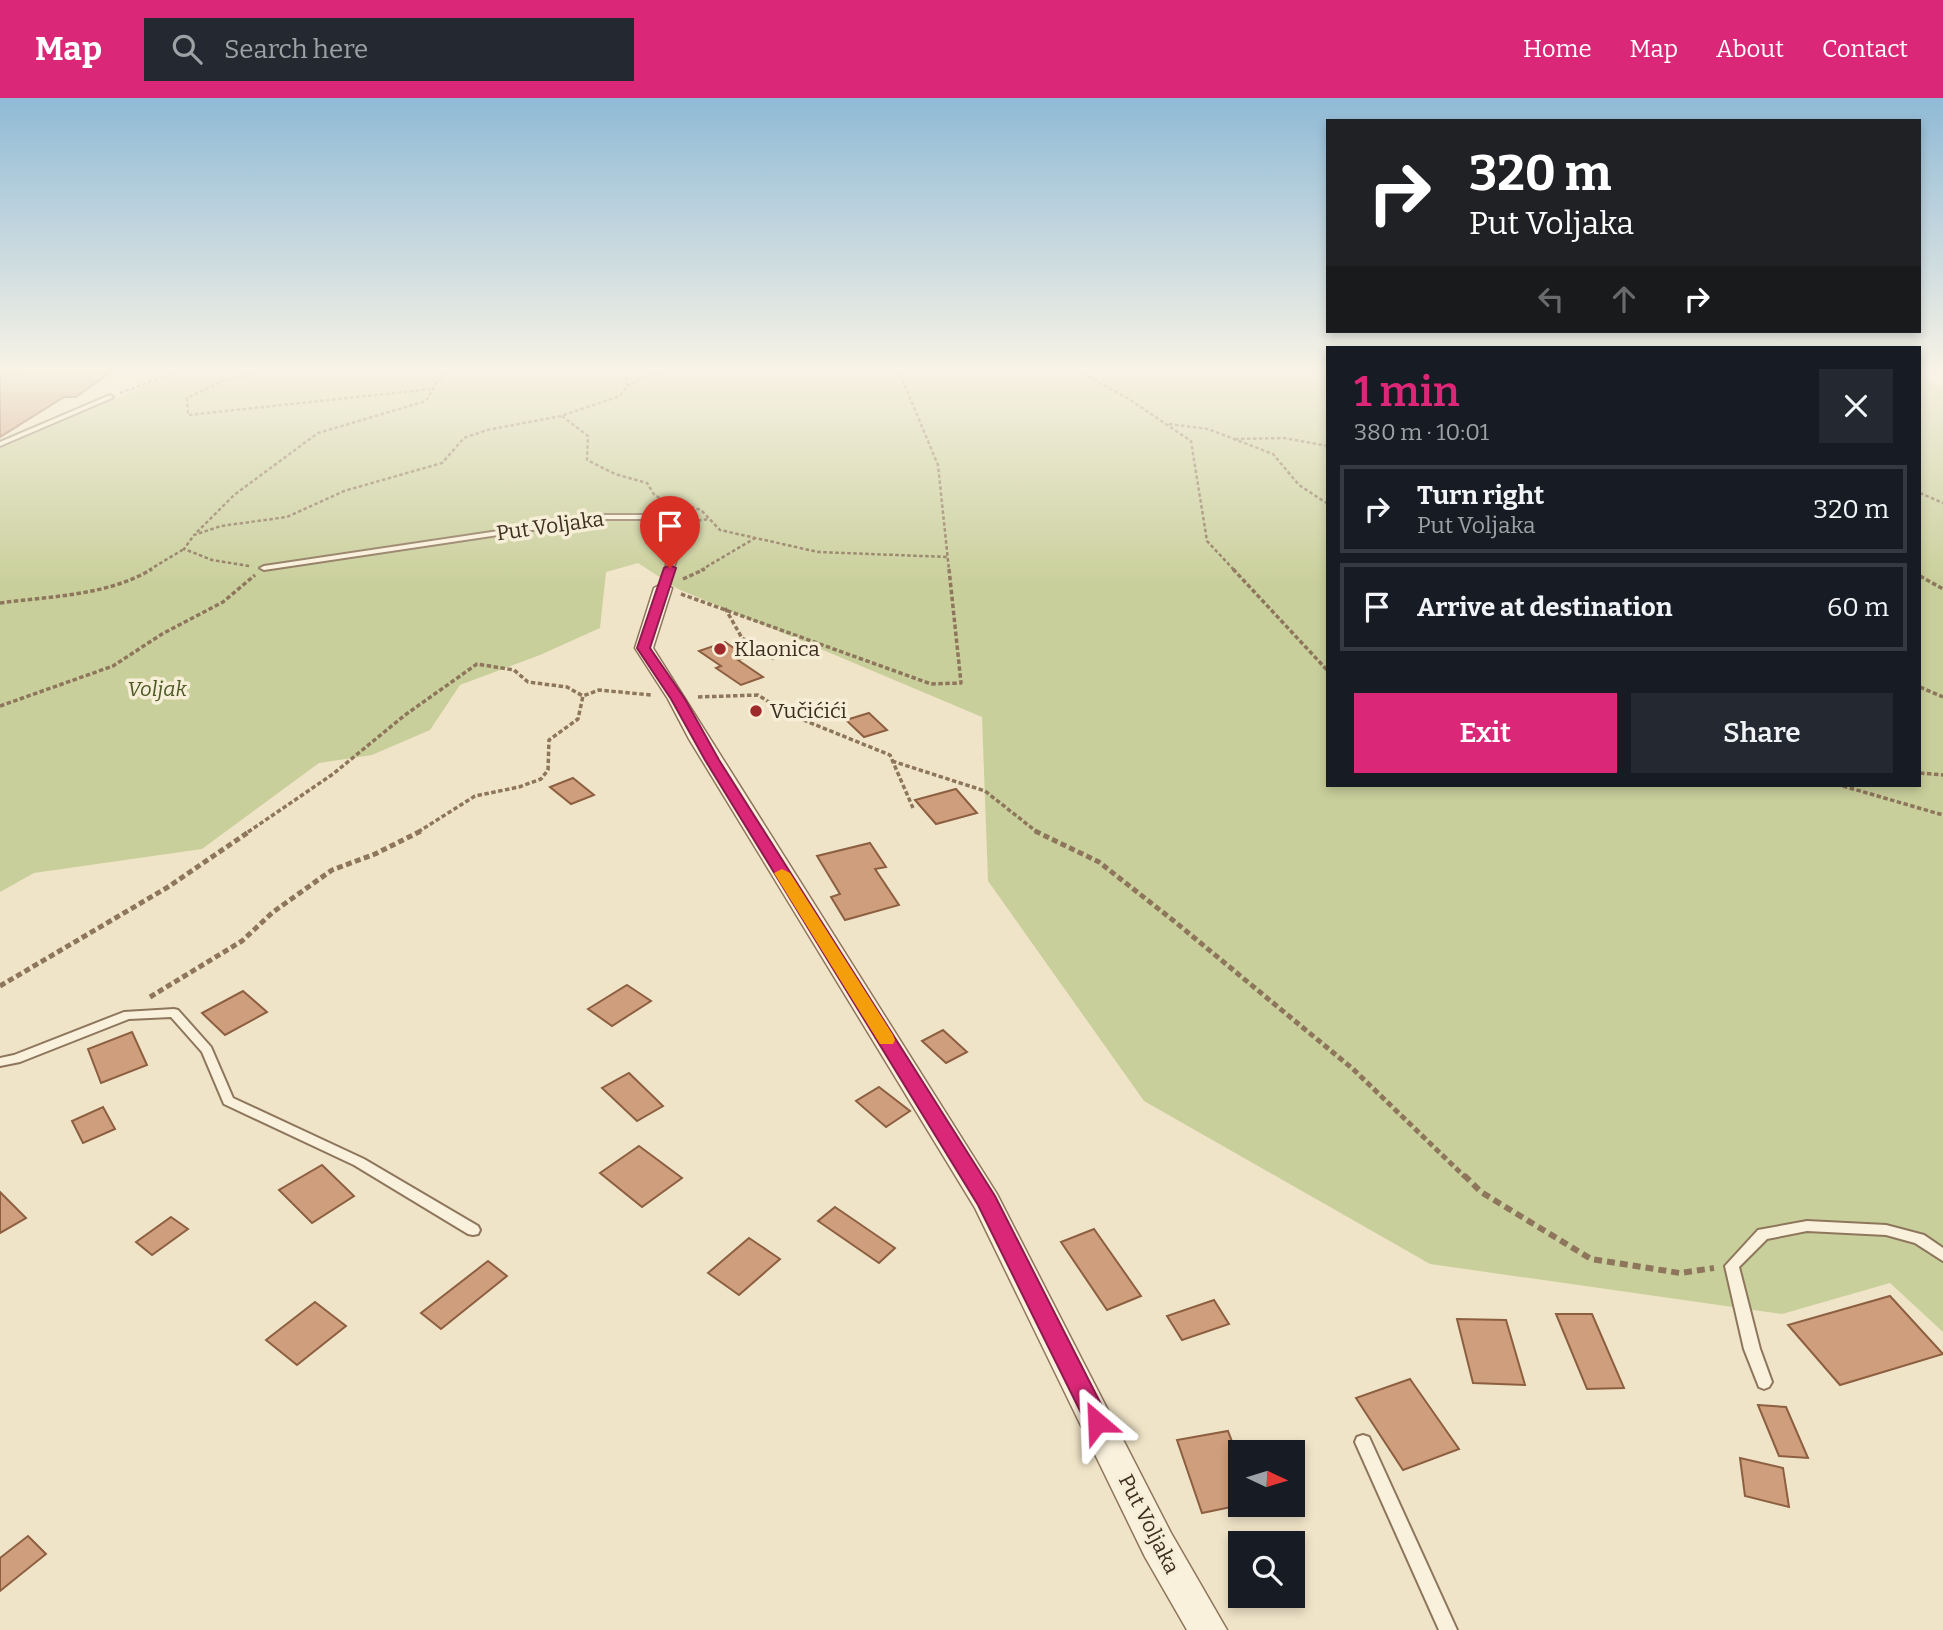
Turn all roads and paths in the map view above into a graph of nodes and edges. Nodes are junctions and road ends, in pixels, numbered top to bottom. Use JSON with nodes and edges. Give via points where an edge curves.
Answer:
{"nodes":[{"id":1,"x":305,"y":442,"type":"edge"},
{"id":2,"x":460,"y":442,"type":"edge"},
{"id":3,"x":588,"y":442,"type":"edge"},
{"id":4,"x":928,"y":442,"type":"edge"},
{"id":5,"x":1191,"y":442,"type":"edge"},
{"id":6,"x":1242,"y":442,"type":"edge"},
{"id":7,"x":1309,"y":442,"type":"edge"},
{"id":8,"x":1326,"y":446,"type":"edge"},
{"id":9,"x":1921,"y":493,"type":"edge"},
{"id":10,"x":1326,"y":503,"type":"edge"},
{"id":11,"x":1943,"y":503,"type":"edge"},
{"id":12,"x":710,"y":519,"type":"junction"},
{"id":13,"x":663,"y":525,"type":"junction"},
{"id":14,"x":194,"y":535,"type":"junction"},
{"id":15,"x":757,"y":537,"type":"junction"},
{"id":16,"x":184,"y":549,"type":"junction"},
{"id":17,"x":948,"y":557,"type":"junction"},
{"id":18,"x":264,"y":568,"type":"junction"},
{"id":19,"x":1921,"y":577,"type":"edge"},
{"id":20,"x":663,"y":588,"type":"junction"},
{"id":21,"x":1943,"y":589,"type":"edge"},
{"id":22,"x":0,"y":603,"type":"edge"},
{"id":23,"x":725,"y":608,"type":"junction"},
{"id":24,"x":774,"y":659,"type":"dead end"},
{"id":25,"x":1326,"y":669,"type":"edge"},
{"id":26,"x":1921,"y":687,"type":"edge"},
{"id":27,"x":583,"y":696,"type":"junction"},
{"id":28,"x":1943,"y":697,"type":"edge"},
{"id":29,"x":678,"y":699,"type":"junction"},
{"id":30,"x":0,"y":706,"type":"edge"},
{"id":31,"x":892,"y":761,"type":"junction"},
{"id":32,"x":1921,"y":773,"type":"edge"},
{"id":33,"x":1943,"y":775,"type":"edge"},
{"id":34,"x":1846,"y":787,"type":"edge"},
{"id":35,"x":913,"y":808,"type":"dead end"},
{"id":36,"x":1943,"y":815,"type":"edge"},
{"id":37,"x":0,"y":986,"type":"edge"},
{"id":38,"x":146,"y":999,"type":"dead end"},
{"id":39,"x":0,"y":1062,"type":"edge"},
{"id":40,"x":472,"y":1230,"type":"dead end"},
{"id":41,"x":1943,"y":1255,"type":"edge"},
{"id":42,"x":1732,"y":1266,"type":"junction"},
{"id":43,"x":1764,"y":1382,"type":"dead end"},
{"id":44,"x":1363,"y":1442,"type":"dead end"},
{"id":45,"x":1208,"y":1630,"type":"edge"},
{"id":46,"x":1448,"y":1630,"type":"edge"}],
"edges":[{"from":1,"to":14,"type":"path","via":[[234,495]]},
{"from":2,"to":14,"type":"path","via":[[442,463],[344,491],[287,517],[221,526]]},
{"from":3,"to":12,"type":"path","via":[[587,460],[647,483],[655,496],[701,510]]},
{"from":4,"to":17,"type":"path","via":[[938,465]]},
{"from":5,"to":25,"type":"path","via":[[1207,541]]},
{"from":6,"to":10,"type":"path","via":[[1273,454],[1299,485]]},
{"from":7,"to":8,"type":"path"},
{"from":9,"to":11,"type":"path"},
{"from":12,"to":13,"type":"path"},
{"from":12,"to":15,"type":"path","via":[[720,530]]},
{"from":13,"to":18,"type":"lane","name":"Put Voljaka","via":[[644,517],[606,517]]},
{"from":13,"to":20,"type":"lane","name":"Put Voljaka","via":[[676,548]]},
{"from":14,"to":16,"type":"path"},
{"from":15,"to":17,"type":"path","via":[[818,552]]},
{"from":15,"to":20,"type":"path","via":[[719,562]]},
{"from":16,"to":18,"type":"path","via":[[212,560]]},
{"from":16,"to":22,"type":"path","via":[[130,582]]},
{"from":17,"to":23,"type":"path","via":[[961,683],[931,684]]},
{"from":18,"to":30,"type":"path","via":[[223,602],[113,666]]},
{"from":19,"to":21,"type":"path"},
{"from":20,"to":23,"type":"path"},
{"from":20,"to":29,"type":"street","name":"Put Voljaka","via":[[644,648]]},
{"from":23,"to":24,"type":"path","via":[[742,638]]},
{"from":26,"to":28,"type":"path"},
{"from":27,"to":29,"type":"path","via":[[599,690]]},
{"from":27,"to":37,"type":"path","via":[[568,687],[528,682],[514,670],[477,664],[333,774],[168,887]]},
{"from":27,"to":38,"type":"path","via":[[578,719],[549,740],[548,771],[541,779],[475,796],[436,823],[332,870],[273,912],[242,941]]},
{"from":29,"to":31,"type":"path","via":[[758,695],[786,713],[890,755]]},
{"from":29,"to":45,"type":"street","name":"Put Voljaka","via":[[987,1202],[1158,1545]]},
{"from":31,"to":35,"type":"path"},
{"from":31,"to":42,"type":"path","via":[[985,791],[1038,833],[1099,862],[1353,1069],[1481,1192],[1591,1259],[1680,1273]]},
{"from":32,"to":33,"type":"path"},
{"from":34,"to":36,"type":"path"},
{"from":39,"to":40,"type":"lane","via":[[128,1015],[174,1013],[207,1049],[228,1101],[359,1161]]},
{"from":41,"to":42,"type":"lane","via":[[1919,1239],[1886,1230],[1807,1226],[1763,1234]]},
{"from":42,"to":43,"type":"lane"},
{"from":44,"to":46,"type":"lane"}]}
